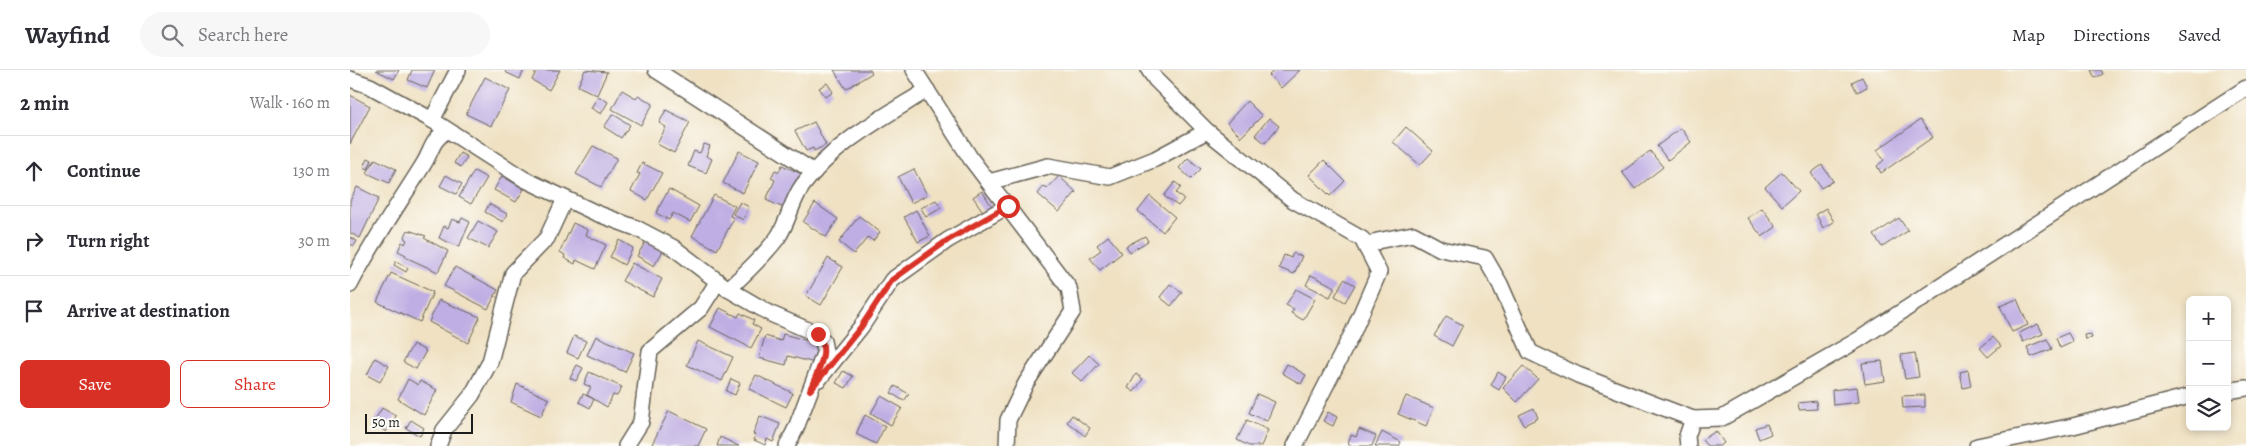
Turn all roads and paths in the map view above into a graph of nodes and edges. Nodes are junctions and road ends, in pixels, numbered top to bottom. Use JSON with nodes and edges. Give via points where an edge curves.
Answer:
{"nodes":[{"id":1,"x":458,"y":70,"type":"edge"},
{"id":2,"x":656,"y":70,"type":"edge"},
{"id":3,"x":914,"y":70,"type":"edge"},
{"id":4,"x":1149,"y":70,"type":"edge"},
{"id":5,"x":350,"y":79,"type":"edge"},
{"id":6,"x":2246,"y":88,"type":"edge"},
{"id":7,"x":927,"y":90,"type":"junction"},
{"id":8,"x":432,"y":120,"type":"junction"},
{"id":9,"x":446,"y":131,"type":"junction"},
{"id":10,"x":1206,"y":131,"type":"junction"},
{"id":11,"x":814,"y":172,"type":"junction"},
{"id":12,"x":990,"y":182,"type":"junction"},
{"id":13,"x":565,"y":199,"type":"junction"},
{"id":14,"x":1008,"y":206,"type":"junction"},
{"id":15,"x":1367,"y":249,"type":"junction"},
{"id":16,"x":355,"y":262,"type":"edge"},
{"id":17,"x":350,"y":285,"type":"edge"},
{"id":18,"x":723,"y":285,"type":"junction"},
{"id":19,"x":2246,"y":388,"type":"edge"},
{"id":20,"x":810,"y":390,"type":"junction"},
{"id":21,"x":2231,"y":390,"type":"edge"},
{"id":22,"x":2186,"y":397,"type":"edge"},
{"id":23,"x":1693,"y":419,"type":"junction"},
{"id":24,"x":438,"y":446,"type":"edge"},
{"id":25,"x":626,"y":446,"type":"edge"},
{"id":26,"x":787,"y":446,"type":"edge"},
{"id":27,"x":1006,"y":446,"type":"edge"},
{"id":28,"x":1295,"y":446,"type":"edge"},
{"id":29,"x":1688,"y":446,"type":"edge"},
{"id":30,"x":1977,"y":446,"type":"edge"}],
"edges":[{"from":1,"to":8,"type":"street"},
{"from":2,"to":11,"type":"street"},
{"from":3,"to":7,"type":"street"},
{"from":4,"to":10,"type":"street"},
{"from":5,"to":8,"type":"street","via":[[370,86]]},
{"from":6,"to":23,"type":"street","via":[[1858,340],[1722,418]]},
{"from":7,"to":11,"type":"street","via":[[864,130]]},
{"from":7,"to":12,"type":"street"},
{"from":8,"to":9,"type":"street"},
{"from":9,"to":13,"type":"street","via":[[524,179]]},
{"from":9,"to":16,"type":"street","via":[[436,138],[426,161]]},
{"from":10,"to":12,"type":"street","via":[[1155,159],[1110,177],[1048,166]]},
{"from":10,"to":15,"type":"street","via":[[1293,200],[1362,239]]},
{"from":11,"to":18,"type":"street","via":[[798,193],[778,238]]},
{"from":12,"to":14,"type":"street"},
{"from":13,"to":18,"type":"street","via":[[666,244]]},
{"from":13,"to":24,"type":"street","via":[[547,238],[513,273],[490,362],[472,395],[444,430]]},
{"from":14,"to":20,"type":"street","via":[[948,240],[892,280],[861,327]]},
{"from":14,"to":27,"type":"street","via":[[1069,288],[1073,311],[1026,383],[1008,420]]},
{"from":15,"to":23,"type":"street","via":[[1377,240],[1414,234],[1442,249],[1485,258],[1530,352],[1578,375]]},
{"from":15,"to":28,"type":"street","via":[[1379,272],[1353,332]]},
{"from":16,"to":17,"type":"street"},
{"from":18,"to":20,"type":"street","via":[[771,314],[818,334],[824,351]]},
{"from":18,"to":25,"type":"street","via":[[701,308],[650,350],[641,422]]},
{"from":19,"to":21,"type":"street"},
{"from":20,"to":26,"type":"street"},
{"from":22,"to":30,"type":"street"},
{"from":23,"to":29,"type":"street","via":[[1687,436]]}]}
